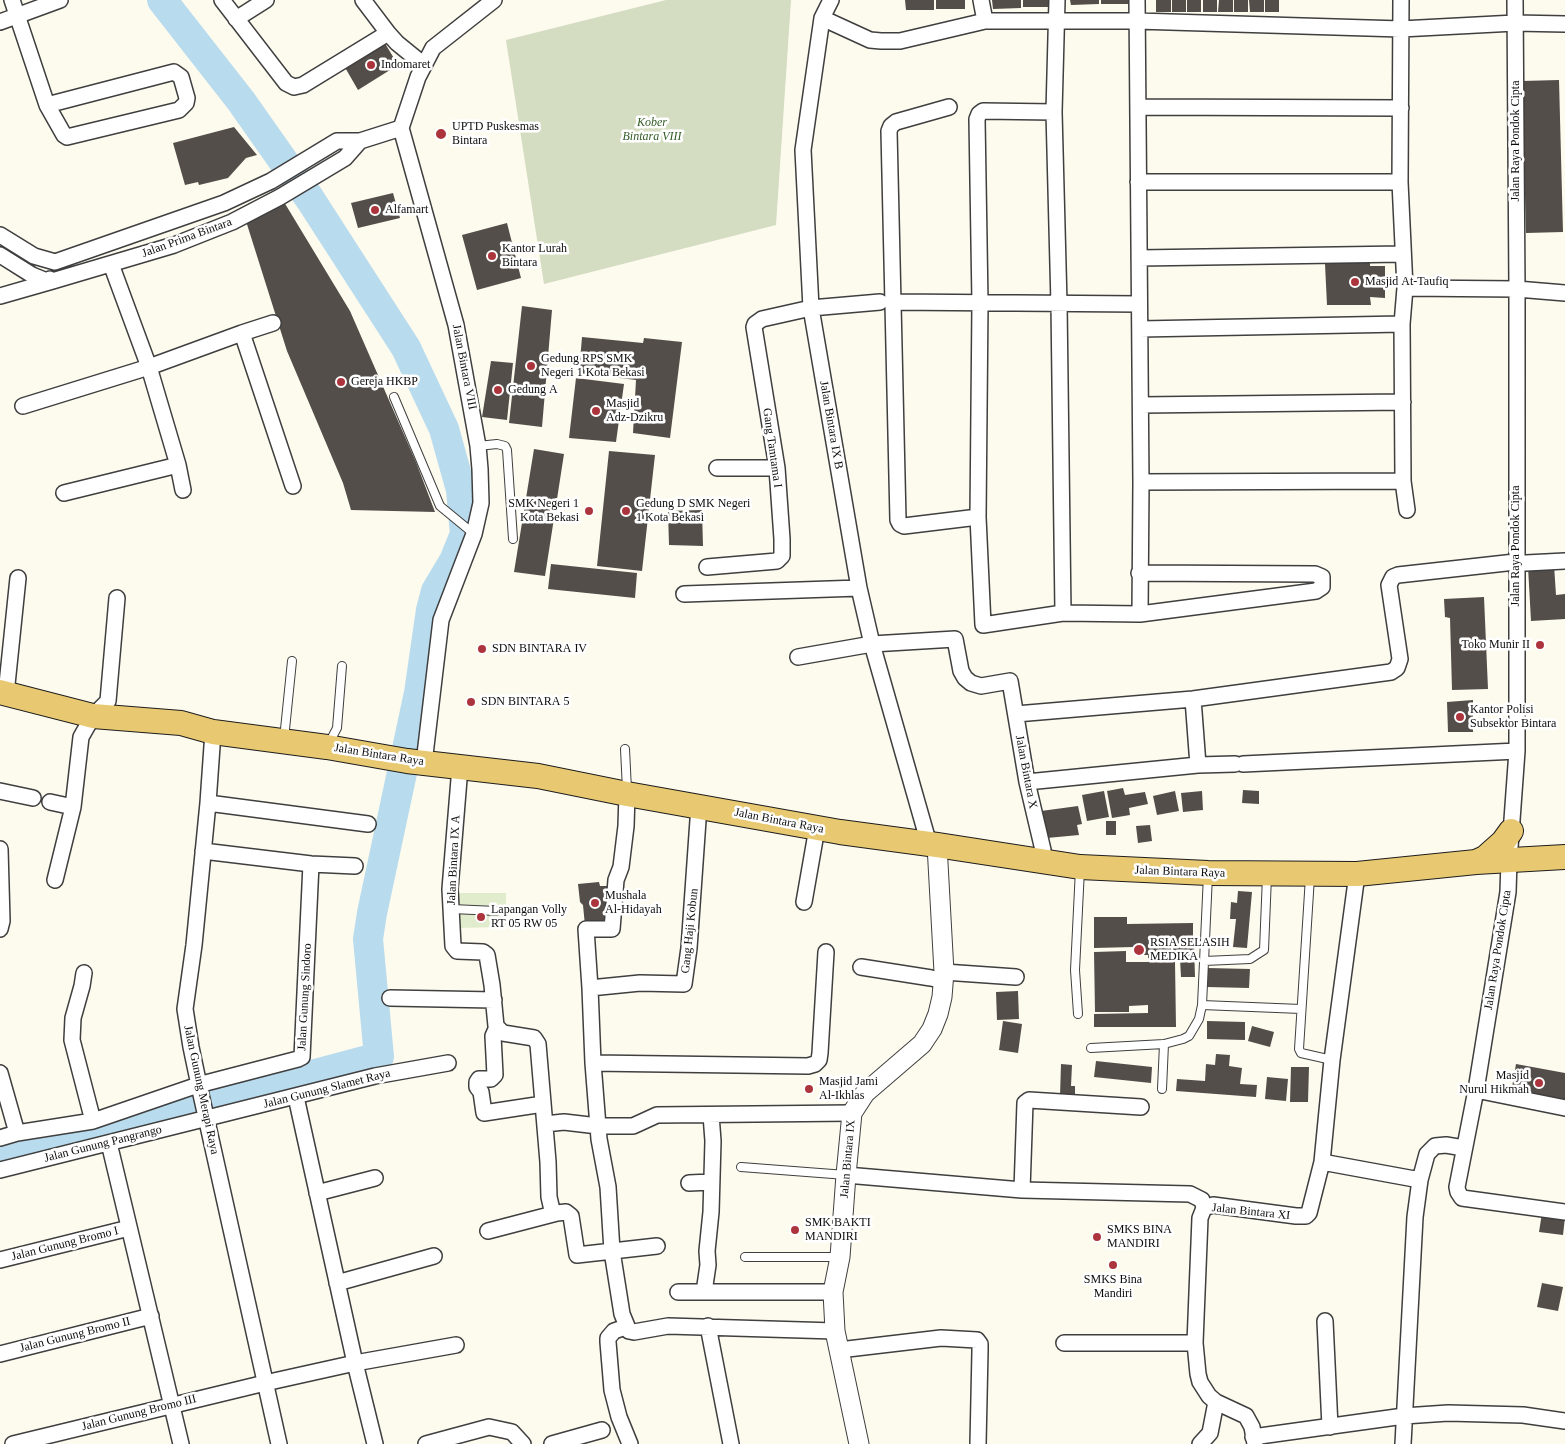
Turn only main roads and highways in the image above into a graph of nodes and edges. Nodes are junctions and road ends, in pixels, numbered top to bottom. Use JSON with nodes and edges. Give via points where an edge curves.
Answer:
{"nodes":[{"id":1,"x":3,"y":693,"type":"edge"},
{"id":2,"x":1511,"y":831,"type":"road end"},
{"id":3,"x":1565,"y":857,"type":"edge"},
{"id":4,"x":1476,"y":862,"type":"junction"}],
"edges":[{"from":1,"to":4,"type":"main road","name":"Jalan Bintara Raya","via":[[93,716],[181,723],[213,732],[538,776],[817,828],[1043,863],[1208,874],[1357,874]]},
{"from":2,"to":4,"type":"main road","via":[[1485,858]]},
{"from":3,"to":4,"type":"main road","name":"Jalan Bintara Raya"}]}
